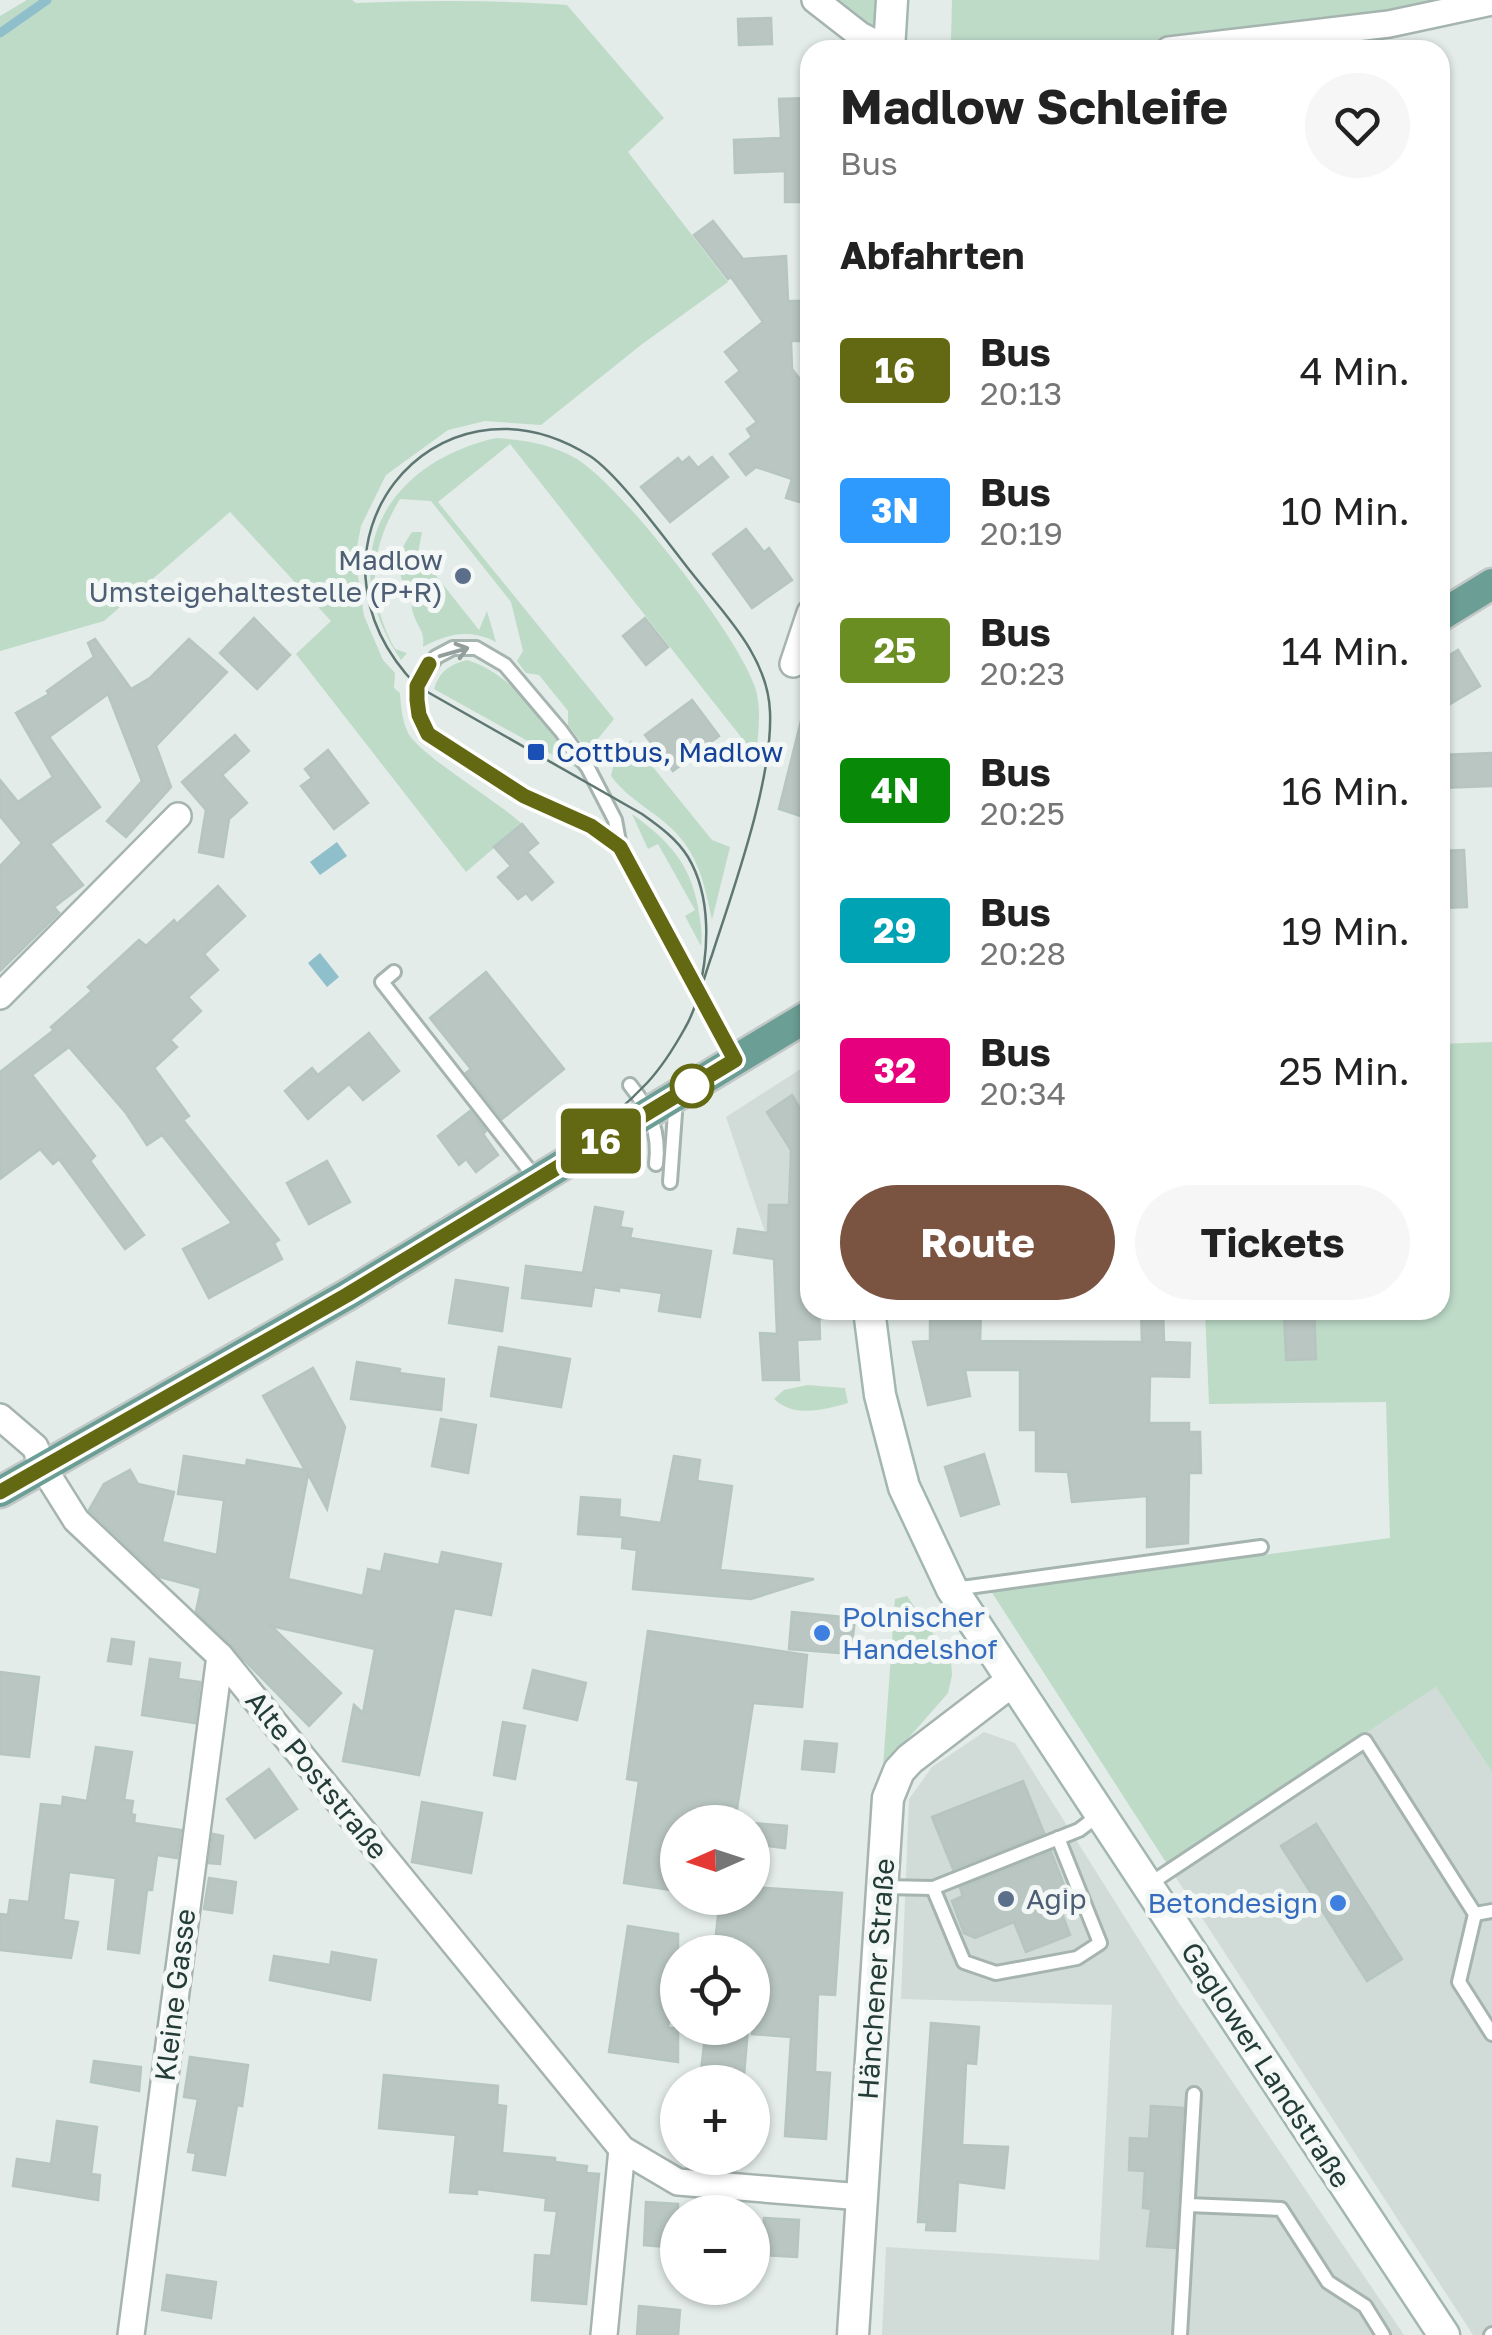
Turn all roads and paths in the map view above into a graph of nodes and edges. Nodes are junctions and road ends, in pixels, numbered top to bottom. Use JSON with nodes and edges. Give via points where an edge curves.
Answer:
{"nodes":[{"id":1,"x":815,"y":0,"type":"edge"},
{"id":2,"x":892,"y":0,"type":"edge"},
{"id":3,"x":1492,"y":2,"type":"edge"},
{"id":4,"x":870,"y":40,"type":"edge"},
{"id":5,"x":890,"y":40,"type":"edge"},
{"id":6,"x":1254,"y":40,"type":"edge"},
{"id":7,"x":1492,"y":584,"type":"edge"},
{"id":8,"x":1450,"y":610,"type":"edge"},
{"id":9,"x":800,"y":644,"type":"edge"},
{"id":10,"x":794,"y":664,"type":"dead end"},
{"id":11,"x":178,"y":816,"type":"dead end"},
{"id":12,"x":620,"y":847,"type":"junction"},
{"id":13,"x":394,"y":972,"type":"dead end"},
{"id":14,"x":0,"y":996,"type":"edge"},
{"id":15,"x":800,"y":1020,"type":"edge"},
{"id":16,"x":735,"y":1060,"type":"junction"},
{"id":17,"x":630,"y":1086,"type":"dead end"},
{"id":18,"x":663,"y":1104,"type":"junction"},
{"id":19,"x":656,"y":1164,"type":"dead end"},
{"id":20,"x":536,"y":1180,"type":"junction"},
{"id":21,"x":670,"y":1182,"type":"dead end"},
{"id":22,"x":870,"y":1320,"type":"edge"},
{"id":23,"x":0,"y":1417,"type":"edge"},
{"id":24,"x":44,"y":1469,"type":"junction"},
{"id":25,"x":0,"y":1492,"type":"edge"},
{"id":26,"x":1261,"y":1547,"type":"dead end"},
{"id":27,"x":952,"y":1589,"type":"junction"},
{"id":28,"x":220,"y":1656,"type":"junction"},
{"id":29,"x":1012,"y":1681,"type":"junction"},
{"id":30,"x":1100,"y":1814,"type":"junction"},
{"id":31,"x":1058,"y":1838,"type":"junction"},
{"id":32,"x":882,"y":1886,"type":"junction"},
{"id":33,"x":1148,"y":1886,"type":"junction"},
{"id":34,"x":933,"y":1888,"type":"junction"},
{"id":35,"x":1492,"y":1911,"type":"edge"},
{"id":36,"x":1474,"y":1914,"type":"junction"},
{"id":37,"x":1492,"y":2034,"type":"edge"},
{"id":38,"x":1194,"y":2094,"type":"dead end"},
{"id":39,"x":622,"y":2149,"type":"junction"},
{"id":40,"x":862,"y":2198,"type":"junction"},
{"id":41,"x":1188,"y":2205,"type":"junction"},
{"id":42,"x":131,"y":2335,"type":"edge"},
{"id":43,"x":604,"y":2335,"type":"edge"},
{"id":44,"x":853,"y":2335,"type":"edge"},
{"id":45,"x":1180,"y":2335,"type":"edge"},
{"id":46,"x":1384,"y":2335,"type":"edge"},
{"id":47,"x":1444,"y":2335,"type":"edge"}],
"edges":[{"from":1,"to":4,"type":"street"},
{"from":2,"to":5,"type":"main road"},
{"from":3,"to":6,"type":"street","via":[[1389,24]]},
{"from":7,"to":8,"type":"main road"},
{"from":9,"to":10,"type":"street"},
{"from":11,"to":14,"type":"street"},
{"from":12,"to":12,"type":"lane","one_way":true,"via":[[428,734],[417,686],[436,657],[453,648],[476,648],[506,664],[588,768],[615,820]]},
{"from":12,"to":16,"type":"lane"},
{"from":13,"to":20,"type":"lane","via":[[382,982]]},
{"from":15,"to":16,"type":"main road"},
{"from":16,"to":18,"type":"main road"},
{"from":17,"to":18,"type":"lane"},
{"from":18,"to":19,"type":"lane"},
{"from":18,"to":20,"type":"main road"},
{"from":18,"to":21,"type":"lane"},
{"from":20,"to":24,"type":"main road"},
{"from":22,"to":27,"type":"main road","name":"Gaglower Landstraße","via":[[880,1394],[904,1486]]},
{"from":23,"to":24,"type":"street","name":"Alte Poststraße","via":[[35,1446]]},
{"from":24,"to":25,"type":"main road"},
{"from":24,"to":28,"type":"street","name":"Alte Poststraße","via":[[76,1520]]},
{"from":26,"to":27,"type":"lane"},
{"from":27,"to":29,"type":"main road","name":"Gaglower Landstraße"},
{"from":28,"to":39,"type":"street","name":"Alte Poststraße"},
{"from":28,"to":42,"type":"street","name":"Kleine Gasse"},
{"from":29,"to":30,"type":"main road","name":"Gaglower Landstraße"},
{"from":29,"to":32,"type":"main road","name":"Hänchener Straße","via":[[899,1771],[888,1798]]},
{"from":30,"to":31,"type":"lane"},
{"from":30,"to":33,"type":"main road","name":"Gaglower Landstraße"},
{"from":31,"to":34,"type":"lane"},
{"from":31,"to":34,"type":"lane","via":[[1100,1943],[1076,1958],[996,1973],[964,1962]]},
{"from":32,"to":34,"type":"lane"},
{"from":32,"to":40,"type":"main road","name":"Hänchener Straße"},
{"from":33,"to":36,"type":"lane","via":[[1365,1741]]},
{"from":33,"to":47,"type":"main road","name":"Gaglower Landstraße"},
{"from":35,"to":36,"type":"lane"},
{"from":36,"to":37,"type":"lane","via":[[1460,1982]]},
{"from":38,"to":41,"type":"lane"},
{"from":39,"to":40,"type":"street","name":"Alte Poststraße","via":[[678,2182]]},
{"from":39,"to":43,"type":"street"},
{"from":40,"to":44,"type":"main road","name":"Hänchener Straße"},
{"from":41,"to":45,"type":"lane"},
{"from":41,"to":46,"type":"lane","via":[[1280,2209],[1328,2282],[1364,2306]]}]}
